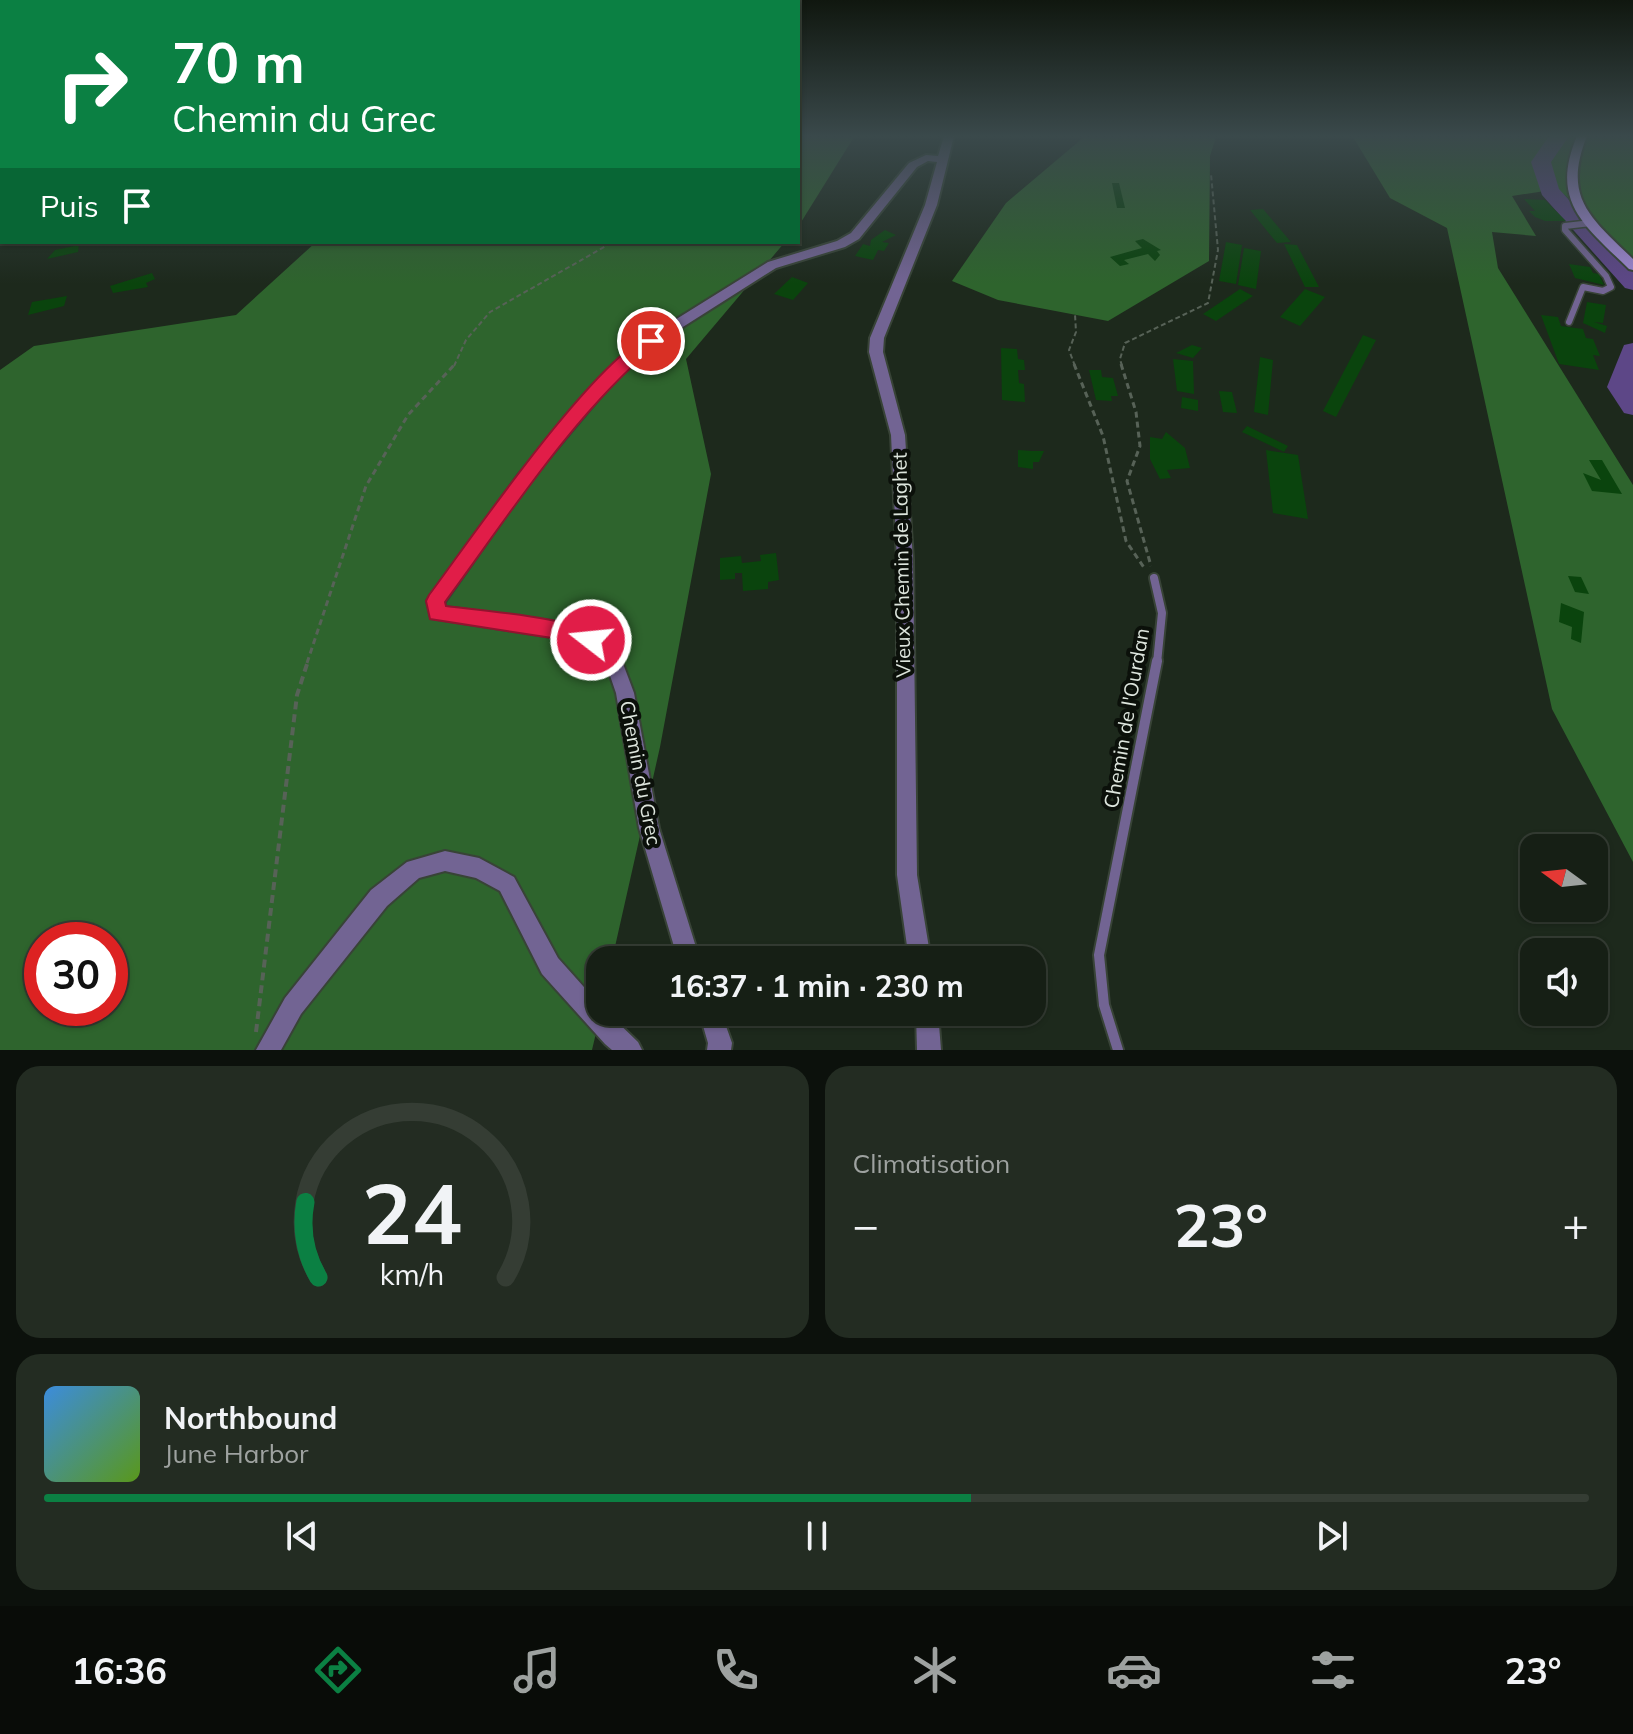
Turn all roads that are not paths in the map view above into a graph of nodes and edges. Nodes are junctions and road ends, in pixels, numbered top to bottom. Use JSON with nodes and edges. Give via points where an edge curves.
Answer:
{"nodes":[{"id":1,"x":897,"y":185,"type":"edge"},
{"id":2,"x":936,"y":185,"type":"edge"},
{"id":3,"x":1572,"y":185,"type":"edge"},
{"id":4,"x":1588,"y":224,"type":"junction"},
{"id":5,"x":1633,"y":266,"type":"edge"},
{"id":6,"x":1569,"y":322,"type":"dead end"},
{"id":7,"x":1154,"y":578,"type":"road end"},
{"id":8,"x":685,"y":946,"type":"edge"},
{"id":9,"x":918,"y":946,"type":"edge"},
{"id":10,"x":715,"y":1026,"type":"edge"},
{"id":11,"x":928,"y":1026,"type":"edge"},
{"id":12,"x":262,"y":1042,"type":"edge"},
{"id":13,"x":630,"y":1050,"type":"edge"},
{"id":14,"x":719,"y":1050,"type":"edge"},
{"id":15,"x":929,"y":1050,"type":"edge"},
{"id":16,"x":1118,"y":1050,"type":"edge"}],
"edges":[{"from":1,"to":8,"type":"street","name":"Chemin du Grec","via":[[855,236],[772,265],[651,341],[613,373],[524,478],[436,601],[437,613],[552,629],[591,640],[613,659],[625,693],[649,828]]},
{"from":2,"to":9,"type":"street","name":"Vieux Chemin de Laghet","via":[[876,352],[898,435],[905,560],[907,875]]},
{"from":3,"to":4,"type":"main road"},
{"from":4,"to":5,"type":"main road"},
{"from":4,"to":6,"type":"lane","via":[[1570,224],[1565,230],[1611,287],[1583,287]]},
{"from":7,"to":16,"type":"lane","name":"Chemin de l'Ourdan","via":[[1162,613],[1159,653],[1099,955],[1104,1005]]},
{"from":10,"to":14,"type":"street"},
{"from":11,"to":15,"type":"street"},
{"from":12,"to":13,"type":"street","via":[[379,898],[414,869],[445,861],[479,868],[507,884],[550,966]]}]}
